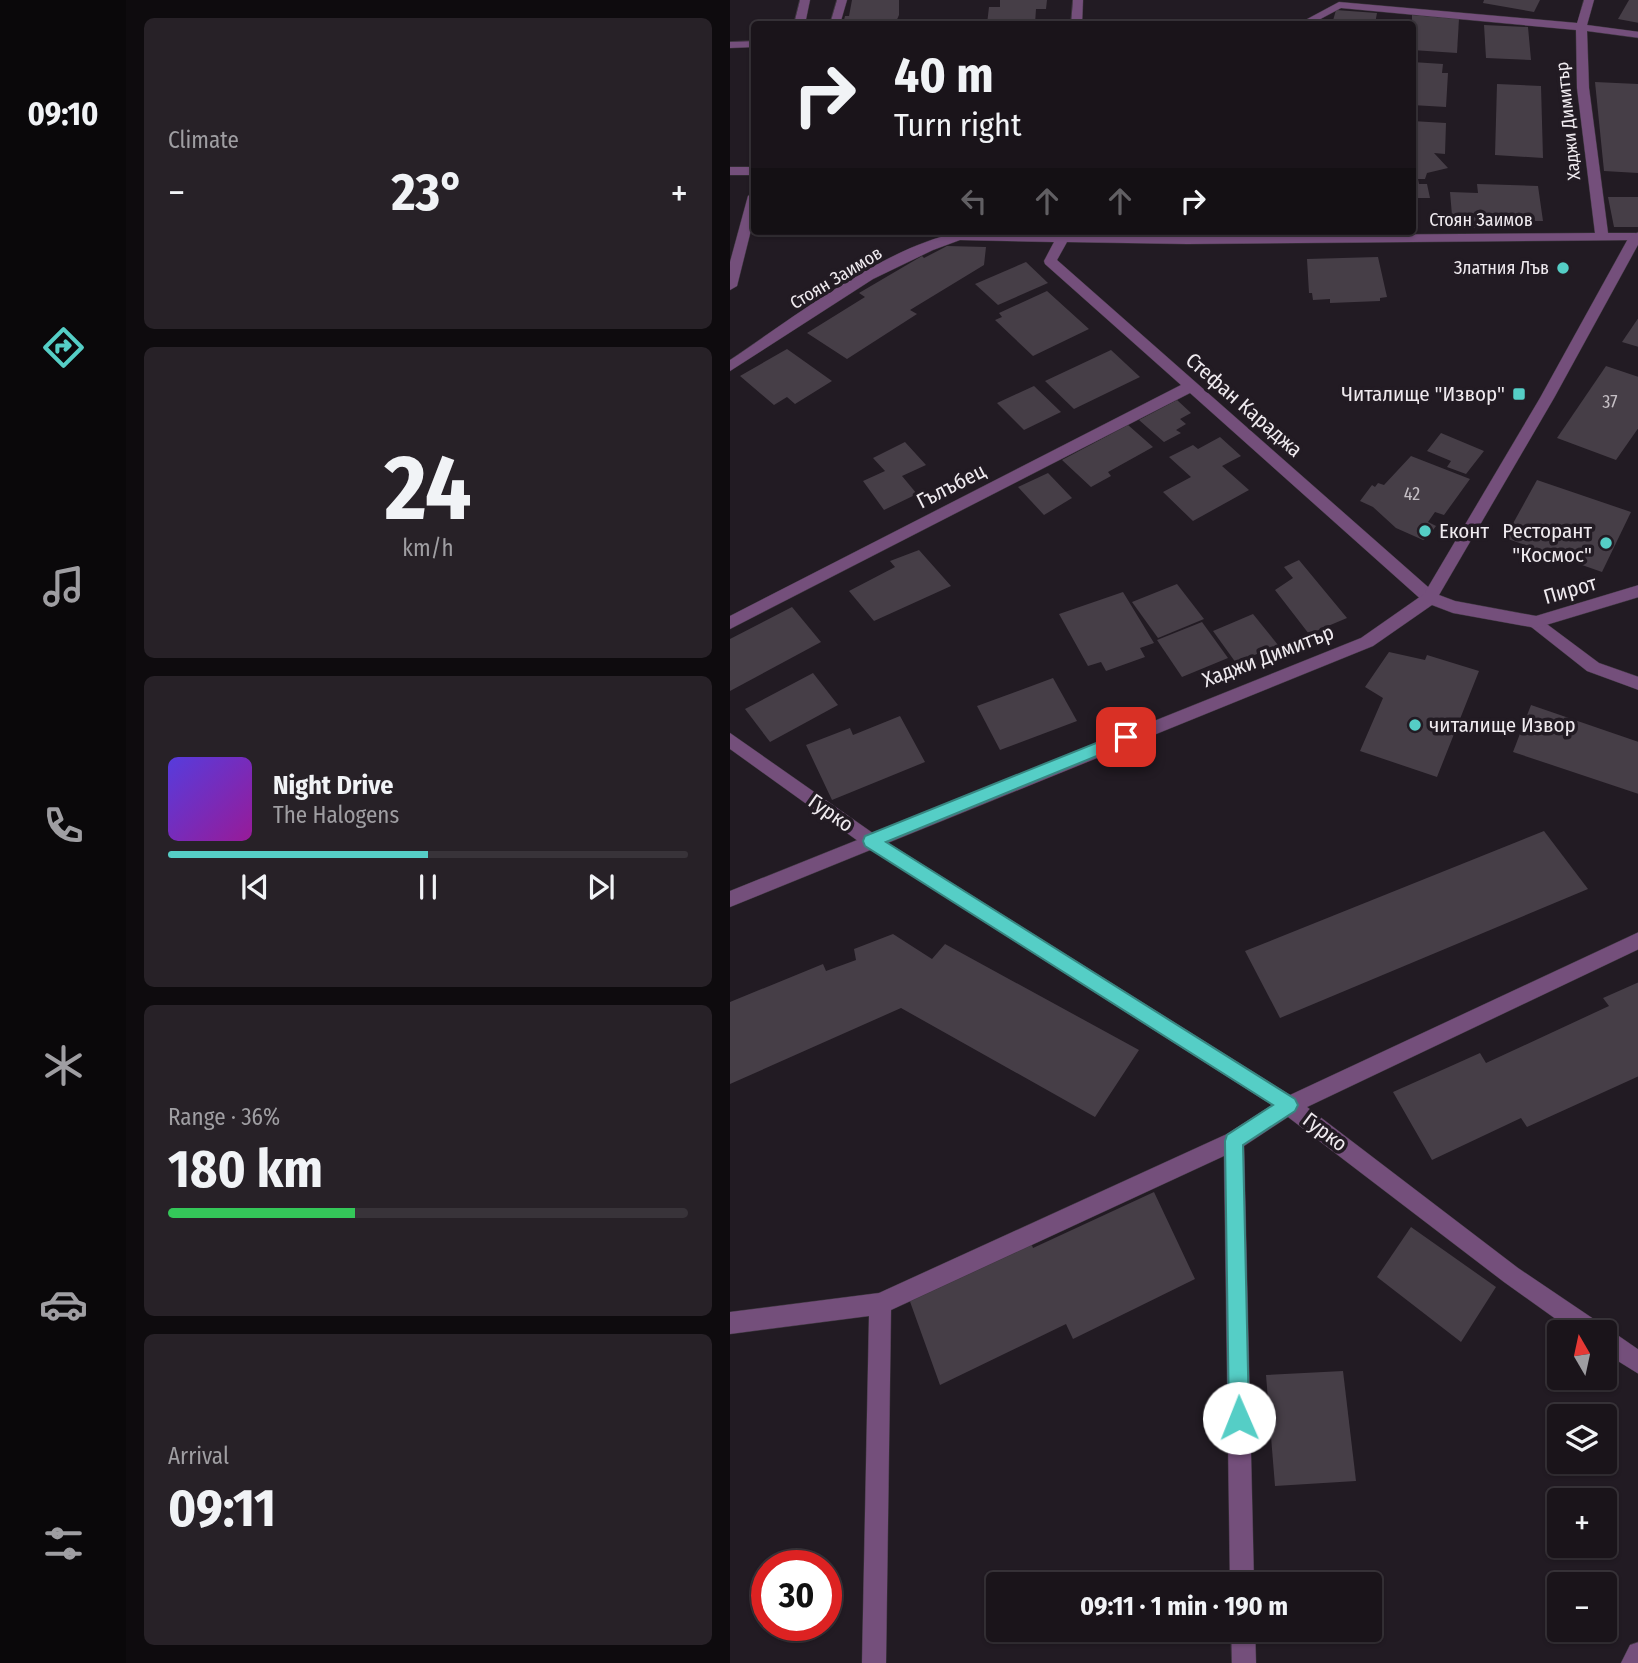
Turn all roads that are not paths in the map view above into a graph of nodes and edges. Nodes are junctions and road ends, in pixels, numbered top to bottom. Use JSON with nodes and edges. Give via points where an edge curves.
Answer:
{"nodes":[{"id":1,"x":805,"y":0,"type":"edge"},
{"id":2,"x":842,"y":0,"type":"edge"},
{"id":3,"x":1078,"y":0,"type":"edge"},
{"id":4,"x":1589,"y":0,"type":"edge"},
{"id":5,"x":1339,"y":3,"type":"edge"},
{"id":6,"x":1407,"y":18,"type":"edge"},
{"id":7,"x":800,"y":21,"type":"edge"},
{"id":8,"x":836,"y":21,"type":"edge"},
{"id":9,"x":1077,"y":21,"type":"edge"},
{"id":10,"x":1309,"y":21,"type":"edge"},
{"id":11,"x":1581,"y":27,"type":"junction"},
{"id":12,"x":1638,"y":35,"type":"edge"},
{"id":13,"x":751,"y":44,"type":"edge"},
{"id":14,"x":730,"y":45,"type":"edge"},
{"id":15,"x":730,"y":171,"type":"edge"},
{"id":16,"x":751,"y":171,"type":"edge"},
{"id":17,"x":751,"y":207,"type":"edge"},
{"id":18,"x":1063,"y":235,"type":"edge"},
{"id":19,"x":1334,"y":235,"type":"edge"},
{"id":20,"x":1416,"y":235,"type":"edge"},
{"id":21,"x":1637,"y":237,"type":"edge"},
{"id":22,"x":1602,"y":238,"type":"junction"},
{"id":23,"x":730,"y":286,"type":"edge"},
{"id":24,"x":730,"y":366,"type":"edge"},
{"id":25,"x":1191,"y":386,"type":"junction"},
{"id":26,"x":1638,"y":591,"type":"edge"},
{"id":27,"x":1431,"y":598,"type":"junction"},
{"id":28,"x":1536,"y":622,"type":"junction"},
{"id":29,"x":730,"y":623,"type":"edge"},
{"id":30,"x":1638,"y":684,"type":"edge"},
{"id":31,"x":730,"y":740,"type":"edge"},
{"id":32,"x":871,"y":841,"type":"junction"},
{"id":33,"x":730,"y":899,"type":"edge"},
{"id":34,"x":1638,"y":940,"type":"edge"},
{"id":35,"x":1289,"y":1105,"type":"junction"},
{"id":36,"x":1234,"y":1141,"type":"junction"},
{"id":37,"x":880,"y":1304,"type":"junction"},
{"id":38,"x":1576,"y":1320,"type":"edge"},
{"id":39,"x":730,"y":1323,"type":"edge"},
{"id":40,"x":1617,"y":1348,"type":"edge"},
{"id":41,"x":1638,"y":1363,"type":"edge"},
{"id":42,"x":1242,"y":1572,"type":"edge"},
{"id":43,"x":1243,"y":1642,"type":"edge"},
{"id":44,"x":1638,"y":1654,"type":"edge"},
{"id":45,"x":874,"y":1663,"type":"edge"},
{"id":46,"x":1244,"y":1663,"type":"edge"},
{"id":47,"x":1633,"y":1663,"type":"edge"}],
"edges":[{"from":1,"to":7,"type":"street"},
{"from":2,"to":8,"type":"street"},
{"from":3,"to":9,"type":"street"},
{"from":4,"to":11,"type":"street","name":"Хаджи Димитър"},
{"from":5,"to":6,"type":"street"},
{"from":5,"to":10,"type":"street"},
{"from":6,"to":11,"type":"street"},
{"from":11,"to":12,"type":"street"},
{"from":11,"to":22,"type":"street","name":"Хаджи Димитър","via":[[1583,88]]},
{"from":13,"to":14,"type":"street"},
{"from":15,"to":16,"type":"street"},
{"from":17,"to":23,"type":"street"},
{"from":18,"to":19,"type":"street","name":"Стоян Заимов","via":[[1187,240]]},
{"from":18,"to":24,"type":"street","name":"Стоян Заимов","via":[[959,236],[931,244],[867,277]]},
{"from":18,"to":25,"type":"street","name":"Стефан Караджа","via":[[1050,261]]},
{"from":20,"to":22,"type":"street","name":"Стоян Заимов"},
{"from":21,"to":22,"type":"street","name":"Стоян Заимов"},
{"from":21,"to":27,"type":"street","name":"Хаджи Димитър"},
{"from":25,"to":27,"type":"street","name":"Стефан Караджа"},
{"from":25,"to":29,"type":"street","name":"Гълъбец"},
{"from":26,"to":28,"type":"street","name":"Пирот"},
{"from":27,"to":28,"type":"street","name":"Пирот","via":[[1453,607]]},
{"from":27,"to":32,"type":"street","name":"Хаджи Димитър","via":[[1367,642]]},
{"from":28,"to":30,"type":"street","via":[[1593,667]]},
{"from":31,"to":32,"type":"street","name":"Гурко"},
{"from":32,"to":33,"type":"street","name":"Хаджи Димитър"},
{"from":32,"to":35,"type":"street","name":"Гурко"},
{"from":34,"to":35,"type":"street"},
{"from":35,"to":36,"type":"street"},
{"from":35,"to":38,"type":"street","name":"Гурко"},
{"from":36,"to":37,"type":"street"},
{"from":36,"to":42,"type":"street"},
{"from":37,"to":39,"type":"street"},
{"from":37,"to":45,"type":"street"},
{"from":40,"to":41,"type":"street"},
{"from":43,"to":46,"type":"street"},
{"from":44,"to":47,"type":"street"}]}
